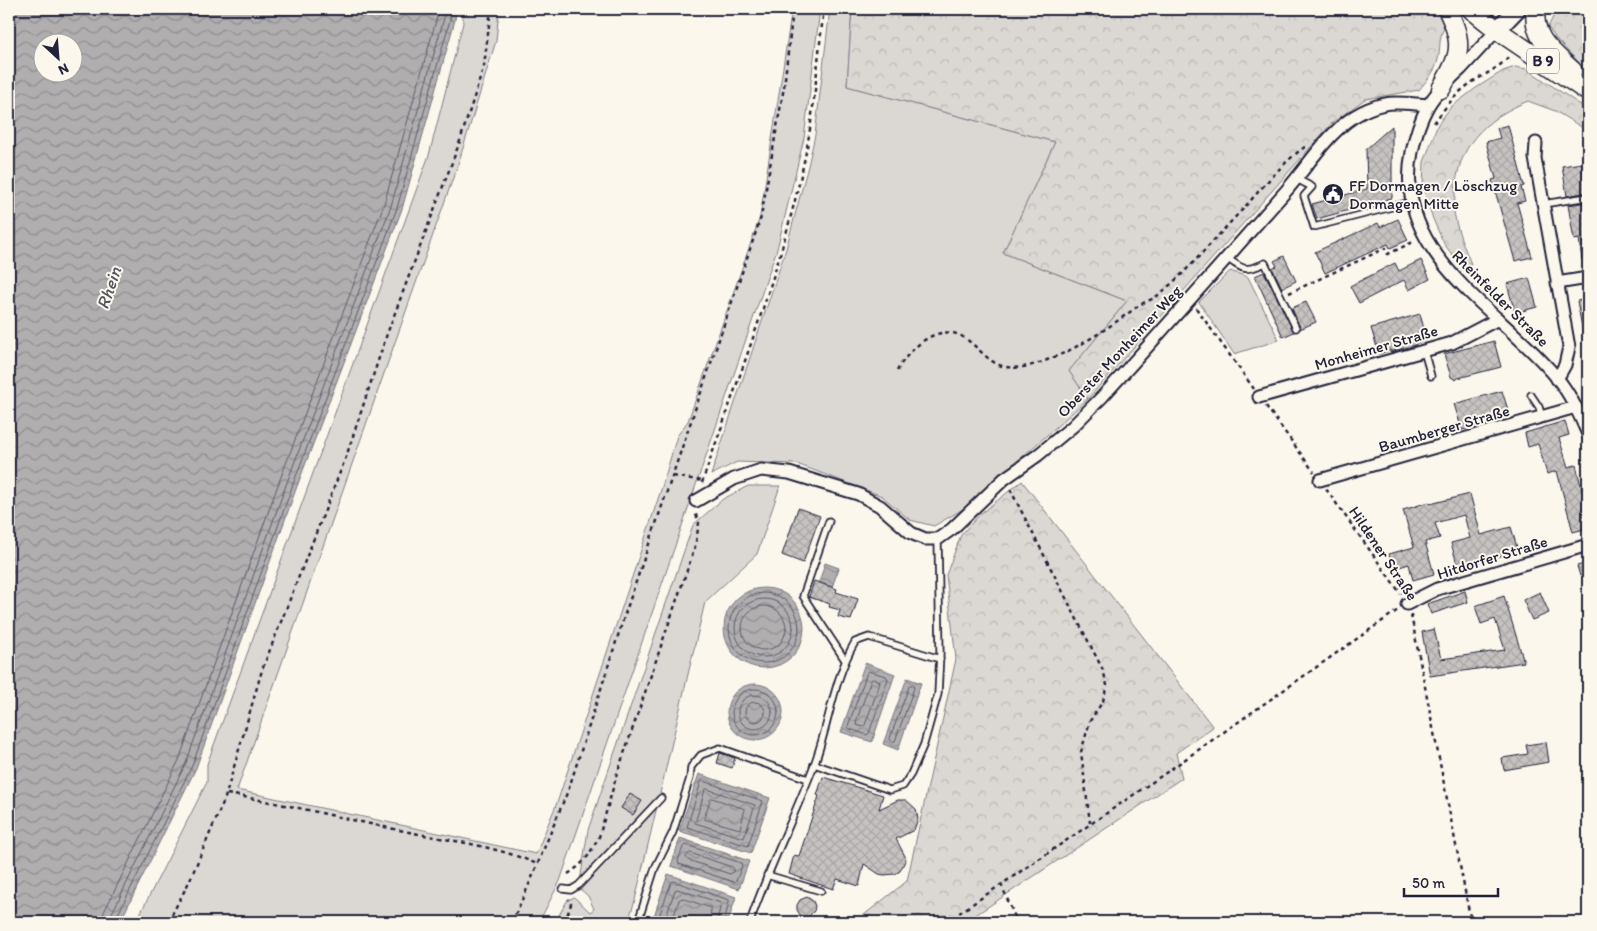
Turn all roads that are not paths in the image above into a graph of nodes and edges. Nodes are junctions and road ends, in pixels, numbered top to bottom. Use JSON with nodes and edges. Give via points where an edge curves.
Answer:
{"nodes":[{"id":1,"x":1447,"y":9,"type":"edge"},
{"id":2,"x":1471,"y":9,"type":"edge"},
{"id":3,"x":1516,"y":9,"type":"edge"},
{"id":4,"x":1536,"y":9,"type":"edge"},
{"id":5,"x":1497,"y":30,"type":"junction"},
{"id":6,"x":1441,"y":89,"type":"junction"},
{"id":7,"x":1588,"y":91,"type":"edge"},
{"id":8,"x":1428,"y":105,"type":"junction"},
{"id":9,"x":1536,"y":143,"type":"dead end"},
{"id":10,"x":1297,"y":178,"type":"junction"},
{"id":11,"x":1588,"y":197,"type":"edge"},
{"id":12,"x":1411,"y":202,"type":"junction"},
{"id":13,"x":1543,"y":204,"type":"junction"},
{"id":14,"x":1226,"y":258,"type":"junction"},
{"id":15,"x":1588,"y":278,"type":"edge"},
{"id":16,"x":1557,"y":283,"type":"junction"},
{"id":17,"x":1498,"y":319,"type":"junction"},
{"id":18,"x":1296,"y":328,"type":"dead end"},
{"id":19,"x":1424,"y":351,"type":"junction"},
{"id":20,"x":1431,"y":376,"type":"dead end"},
{"id":21,"x":1557,"y":378,"type":"junction"},
{"id":22,"x":1531,"y":395,"type":"dead end"},
{"id":23,"x":1259,"y":397,"type":"road end"},
{"id":24,"x":1576,"y":407,"type":"junction"},
{"id":25,"x":1542,"y":417,"type":"junction"},
{"id":26,"x":1588,"y":434,"type":"edge"},
{"id":27,"x":1320,"y":480,"type":"road end"},
{"id":28,"x":695,"y":505,"type":"road end"},
{"id":29,"x":830,"y":521,"type":"dead end"},
{"id":30,"x":938,"y":539,"type":"junction"},
{"id":31,"x":1588,"y":545,"type":"edge"},
{"id":32,"x":1407,"y":604,"type":"road end"},
{"id":33,"x":940,"y":659,"type":"junction"},
{"id":34,"x":844,"y":660,"type":"junction"},
{"id":35,"x":814,"y":764,"type":"junction"},
{"id":36,"x":808,"y":779,"type":"junction"},
{"id":37,"x":661,"y":798,"type":"dead end"},
{"id":38,"x":767,"y":875,"type":"junction"},
{"id":39,"x":562,"y":889,"type":"road end"},
{"id":40,"x":821,"y":891,"type":"dead end"},
{"id":41,"x":638,"y":922,"type":"edge"},
{"id":42,"x":750,"y":922,"type":"edge"}],
"edges":[{"from":1,"to":6,"type":"main road","via":[[1455,25],[1458,53]]},
{"from":2,"to":5,"type":"main road","number":"B 9"},
{"from":3,"to":5,"type":"main road"},
{"from":4,"to":7,"type":"main road","via":[[1536,24],[1543,43],[1577,74]]},
{"from":5,"to":6,"type":"street","name":"Rheinfelder Straße"},
{"from":5,"to":7,"type":"main road","number":"B 9"},
{"from":6,"to":8,"type":"street","name":"Rheinfelder Straße"},
{"from":8,"to":10,"type":"street","name":"Oberster Monheimer Weg","via":[[1407,102],[1384,104],[1360,113],[1340,128]]},
{"from":8,"to":12,"type":"street","name":"Rheinfelder Straße","via":[[1408,170]]},
{"from":9,"to":13,"type":"street","name":"Rheinfelder Straße","via":[[1535,158]]},
{"from":10,"to":12,"type":"lane","via":[[1312,187],[1304,196],[1314,227]]},
{"from":10,"to":14,"type":"street","name":"Oberster Monheimer Weg"},
{"from":11,"to":13,"type":"lane"},
{"from":12,"to":17,"type":"street","name":"Rheinfelder Straße","via":[[1430,248]]},
{"from":13,"to":16,"type":"street","name":"Rheinfelder Straße"},
{"from":14,"to":18,"type":"lane","via":[[1246,270],[1265,264]]},
{"from":14,"to":30,"type":"street","name":"Oberster Monheimer Weg","via":[[1073,426],[1004,479]]},
{"from":15,"to":16,"type":"street"},
{"from":16,"to":21,"type":"street","name":"Rheinfelder Straße","via":[[1569,347],[1566,365]]},
{"from":17,"to":19,"type":"street","name":"Monheimer Straße","via":[[1452,343]]},
{"from":17,"to":21,"type":"street","name":"Rheinfelder Straße"},
{"from":19,"to":20,"type":"lane"},
{"from":19,"to":23,"type":"street","name":"Monheimer Straße"},
{"from":21,"to":24,"type":"street","name":"Rheinfelder Straße"},
{"from":22,"to":25,"type":"lane"},
{"from":24,"to":25,"type":"street","name":"Baumberger Straße"},
{"from":24,"to":26,"type":"street","name":"Rheinfelder Straße"},
{"from":25,"to":27,"type":"street","name":"Baumberger Straße"},
{"from":28,"to":30,"type":"street","via":[[734,479],[761,470],[789,473],[858,494],[880,506],[911,533],[925,539]]},
{"from":29,"to":34,"type":"lane","via":[[803,596]]},
{"from":30,"to":33,"type":"lane"},
{"from":31,"to":32,"type":"street","name":"Hitdorfer Straße","via":[[1437,589]]},
{"from":33,"to":34,"type":"lane","via":[[869,637],[855,642]]},
{"from":33,"to":35,"type":"lane","via":[[938,694],[924,744],[903,786],[890,790]]},
{"from":34,"to":35,"type":"lane"},
{"from":35,"to":36,"type":"lane"},
{"from":36,"to":38,"type":"lane"},
{"from":36,"to":41,"type":"lane","via":[[720,748],[701,755],[691,767],[673,832],[655,868]]},
{"from":37,"to":39,"type":"lane","via":[[579,884],[571,890]]},
{"from":38,"to":40,"type":"lane"},
{"from":38,"to":42,"type":"lane"}]}
